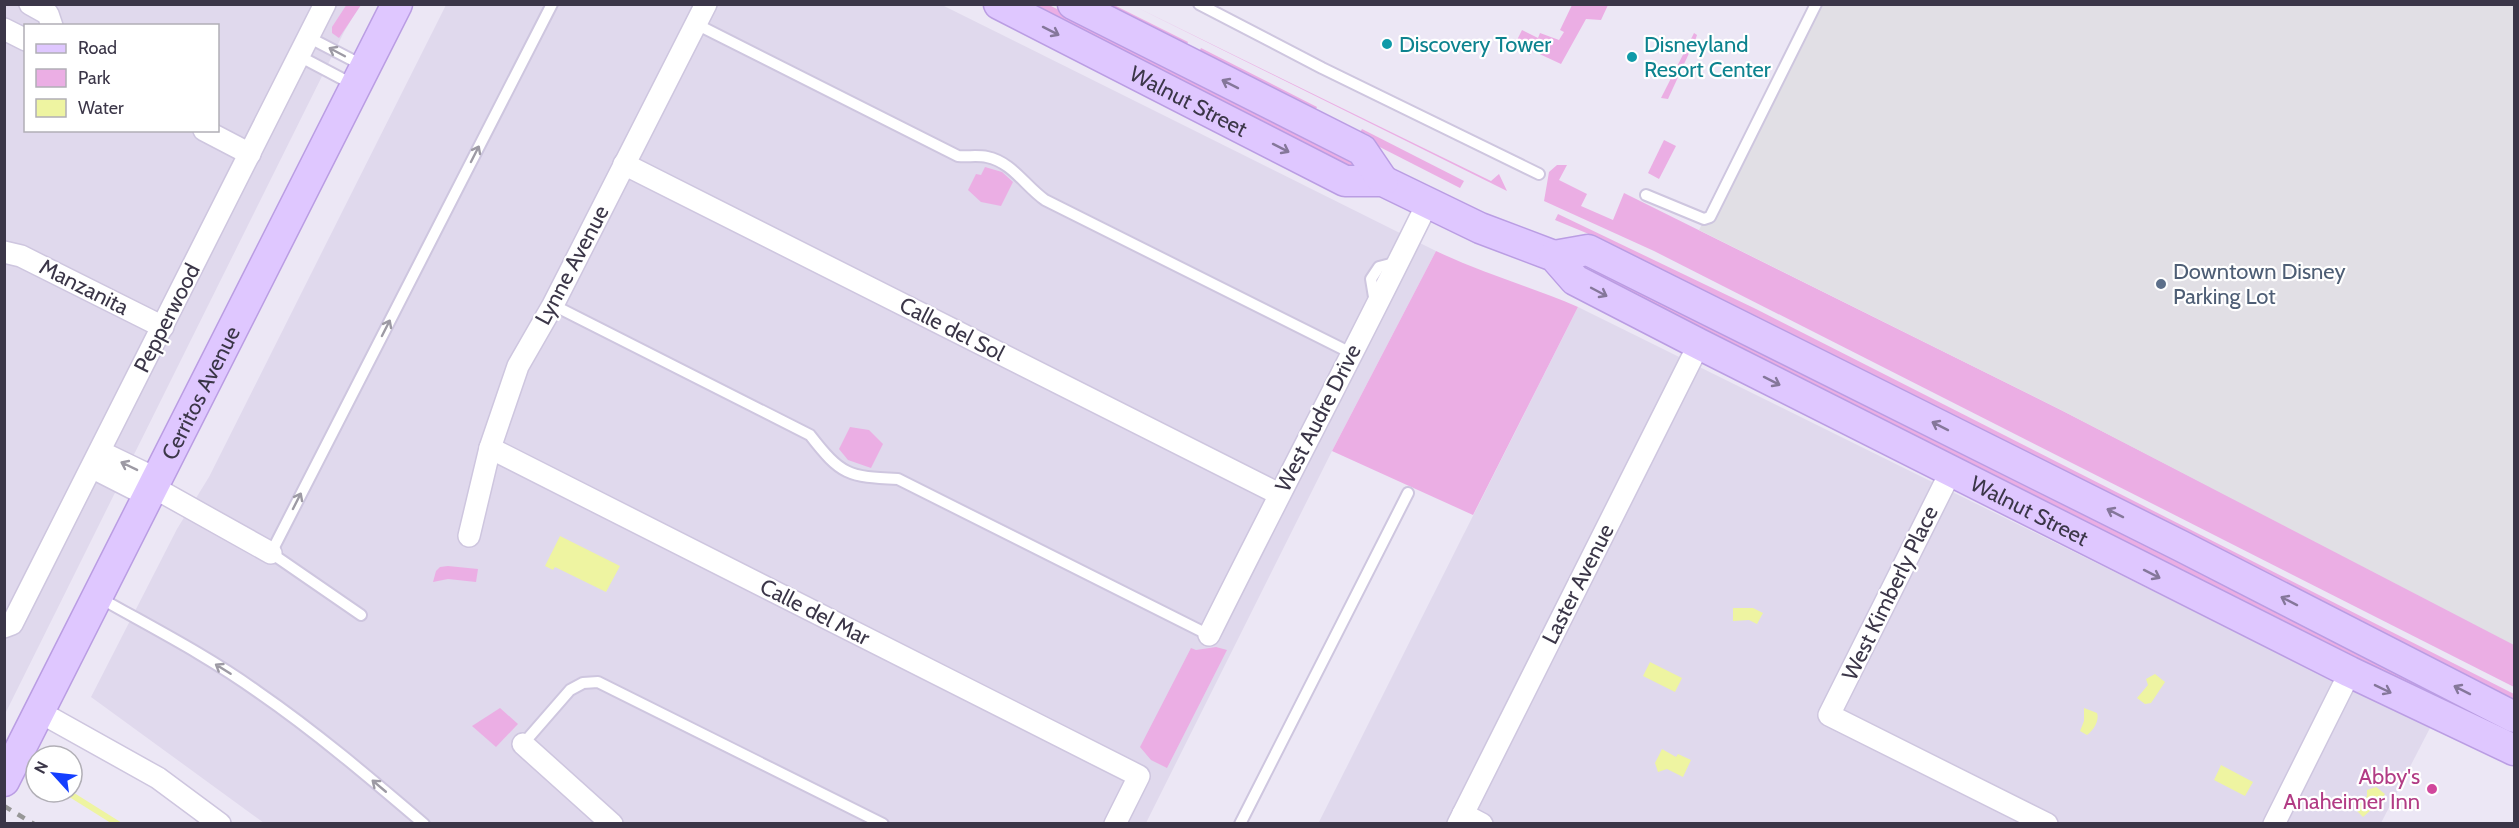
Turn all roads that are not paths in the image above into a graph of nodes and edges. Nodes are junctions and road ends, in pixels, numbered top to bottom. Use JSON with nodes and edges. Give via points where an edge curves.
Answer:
{"nodes":[{"id":1,"x":30,"y":4,"type":"edge"},
{"id":2,"x":325,"y":4,"type":"edge"},
{"id":3,"x":397,"y":4,"type":"edge"},
{"id":4,"x":552,"y":4,"type":"edge"},
{"id":5,"x":706,"y":4,"type":"edge"},
{"id":6,"x":999,"y":4,"type":"edge"},
{"id":7,"x":1073,"y":4,"type":"edge"},
{"id":8,"x":1199,"y":4,"type":"edge"},
{"id":9,"x":1816,"y":4,"type":"edge"},
{"id":10,"x":51,"y":24,"type":"edge"},
{"id":11,"x":696,"y":24,"type":"junction"},
{"id":12,"x":4,"y":29,"type":"edge"},
{"id":13,"x":308,"y":37,"type":"junction"},
{"id":14,"x":24,"y":39,"type":"edge"},
{"id":15,"x":299,"y":56,"type":"junction"},
{"id":16,"x":361,"y":76,"type":"junction"},
{"id":17,"x":208,"y":132,"type":"edge"},
{"id":18,"x":250,"y":154,"type":"junction"},
{"id":19,"x":624,"y":164,"type":"junction"},
{"id":20,"x":1539,"y":174,"type":"dead end"},
{"id":21,"x":1383,"y":181,"type":"junction"},
{"id":22,"x":1646,"y":195,"type":"dead end"},
{"id":23,"x":1428,"y":202,"type":"junction"},
{"id":24,"x":4,"y":252,"type":"edge"},
{"id":25,"x":1554,"y":256,"type":"junction"},
{"id":26,"x":553,"y":305,"type":"junction"},
{"id":27,"x":163,"y":327,"type":"junction"},
{"id":28,"x":1699,"y":344,"type":"junction"},
{"id":29,"x":1351,"y":353,"type":"junction"},
{"id":30,"x":490,"y":448,"type":"junction"},
{"id":31,"x":97,"y":460,"type":"junction"},
{"id":32,"x":1950,"y":471,"type":"junction"},
{"id":33,"x":153,"y":488,"type":"junction"},
{"id":34,"x":1408,"y":493,"type":"dead end"},
{"id":35,"x":1279,"y":494,"type":"junction"},
{"id":36,"x":469,"y":536,"type":"dead end"},
{"id":37,"x":271,"y":553,"type":"junction"},
{"id":38,"x":98,"y":597,"type":"junction"},
{"id":39,"x":361,"y":615,"type":"dead end"},
{"id":40,"x":4,"y":627,"type":"edge"},
{"id":41,"x":1209,"y":634,"type":"joint"},
{"id":42,"x":2350,"y":672,"type":"junction"},
{"id":43,"x":38,"y":711,"type":"junction"},
{"id":44,"x":2514,"y":717,"type":"edge"},
{"id":45,"x":523,"y":744,"type":"joint"},
{"id":46,"x":2514,"y":750,"type":"edge"},
{"id":47,"x":4,"y":782,"type":"edge"},
{"id":48,"x":1460,"y":819,"type":"edge"},
{"id":49,"x":220,"y":824,"type":"edge"},
{"id":50,"x":423,"y":824,"type":"edge"},
{"id":51,"x":612,"y":824,"type":"edge"},
{"id":52,"x":883,"y":824,"type":"edge"},
{"id":53,"x":1115,"y":824,"type":"edge"},
{"id":54,"x":1240,"y":824,"type":"edge"},
{"id":55,"x":1482,"y":824,"type":"edge"},
{"id":56,"x":2047,"y":824,"type":"edge"},
{"id":57,"x":2274,"y":824,"type":"edge"}],
"edges":[{"from":1,"to":10,"type":"street","via":[[48,14]]},
{"from":2,"to":13,"type":"street","name":"Pepperwood"},
{"from":3,"to":16,"type":"street","name":"Cerritos Avenue"},
{"from":37,"to":4,"type":"lane","one_way":true},
{"from":5,"to":11,"type":"street","name":"Lynne Avenue"},
{"from":6,"to":21,"type":"street","name":"Walnut Street","one_way":true,"via":[[1345,181]]},
{"from":21,"to":7,"type":"street","name":"Walnut Street","one_way":true,"via":[[1362,150]]},
{"from":8,"to":20,"type":"lane"},
{"from":9,"to":22,"type":"lane","via":[[1710,217],[1704,219]]},
{"from":11,"to":19,"type":"street","name":"Lynne Avenue"},
{"from":11,"to":29,"type":"lane","via":[[958,156],[997,160],[1014,170],[1045,200]]},
{"from":12,"to":14,"type":"street"},
{"from":13,"to":15,"type":"street","name":"Pepperwood"},
{"from":16,"to":13,"type":"lane","one_way":true},
{"from":15,"to":16,"type":"lane"},
{"from":15,"to":18,"type":"street","name":"Pepperwood"},
{"from":16,"to":33,"type":"street","name":"Cerritos Avenue"},
{"from":17,"to":18,"type":"street"},
{"from":18,"to":27,"type":"street","name":"Pepperwood"},
{"from":19,"to":26,"type":"street","name":"Lynne Avenue"},
{"from":19,"to":35,"type":"street","name":"Calle del Sol"},
{"from":21,"to":23,"type":"street","name":"Walnut Street"},
{"from":23,"to":25,"type":"street","name":"Walnut Street","via":[[1480,228]]},
{"from":23,"to":29,"type":"street","name":"West Audre Drive"},
{"from":24,"to":27,"type":"street","name":"Manzanita","via":[[21,256]]},
{"from":25,"to":28,"type":"street","name":"Walnut Street","one_way":true,"via":[[1575,280]]},
{"from":44,"to":25,"type":"street","name":"Walnut Street","one_way":true,"via":[[1588,250]]},
{"from":26,"to":30,"type":"street","name":"Lynne Avenue","via":[[518,366]]},
{"from":26,"to":41,"type":"lane","via":[[810,435],[831,462],[846,472],[861,478],[898,479]]},
{"from":27,"to":31,"type":"street","name":"Pepperwood"},
{"from":28,"to":32,"type":"street","name":"Walnut Street","one_way":true},
{"from":28,"to":48,"type":"street","name":"Laster Avenue"},
{"from":29,"to":35,"type":"street","name":"West Audre Drive"},
{"from":30,"to":36,"type":"street","name":"Lynne Avenue"},
{"from":30,"to":53,"type":"street","name":"Calle del Mar","via":[[1139,776]]},
{"from":31,"to":33,"type":"street"},
{"from":31,"to":40,"type":"street","name":"Pepperwood","via":[[12,624]]},
{"from":32,"to":42,"type":"street","name":"Walnut Street","one_way":true},
{"from":32,"to":56,"type":"street","name":"West Kimberly Place","via":[[1829,715]]},
{"from":33,"to":37,"type":"street"},
{"from":33,"to":38,"type":"street","name":"Cerritos Avenue"},
{"from":34,"to":54,"type":"lane"},
{"from":35,"to":41,"type":"street","name":"West Audre Drive"},
{"from":37,"to":39,"type":"lane"},
{"from":38,"to":43,"type":"street","name":"Cerritos Avenue"},
{"from":50,"to":38,"type":"lane","one_way":true,"via":[[311,730],[257,691]]},
{"from":42,"to":46,"type":"street","name":"Walnut Street","one_way":true},
{"from":42,"to":57,"type":"street"},
{"from":43,"to":47,"type":"street","name":"Cerritos Avenue"},
{"from":43,"to":49,"type":"street","via":[[158,778]]},
{"from":45,"to":51,"type":"street"},
{"from":45,"to":52,"type":"lane","via":[[575,686],[598,682]]},
{"from":48,"to":55,"type":"street"}]}
